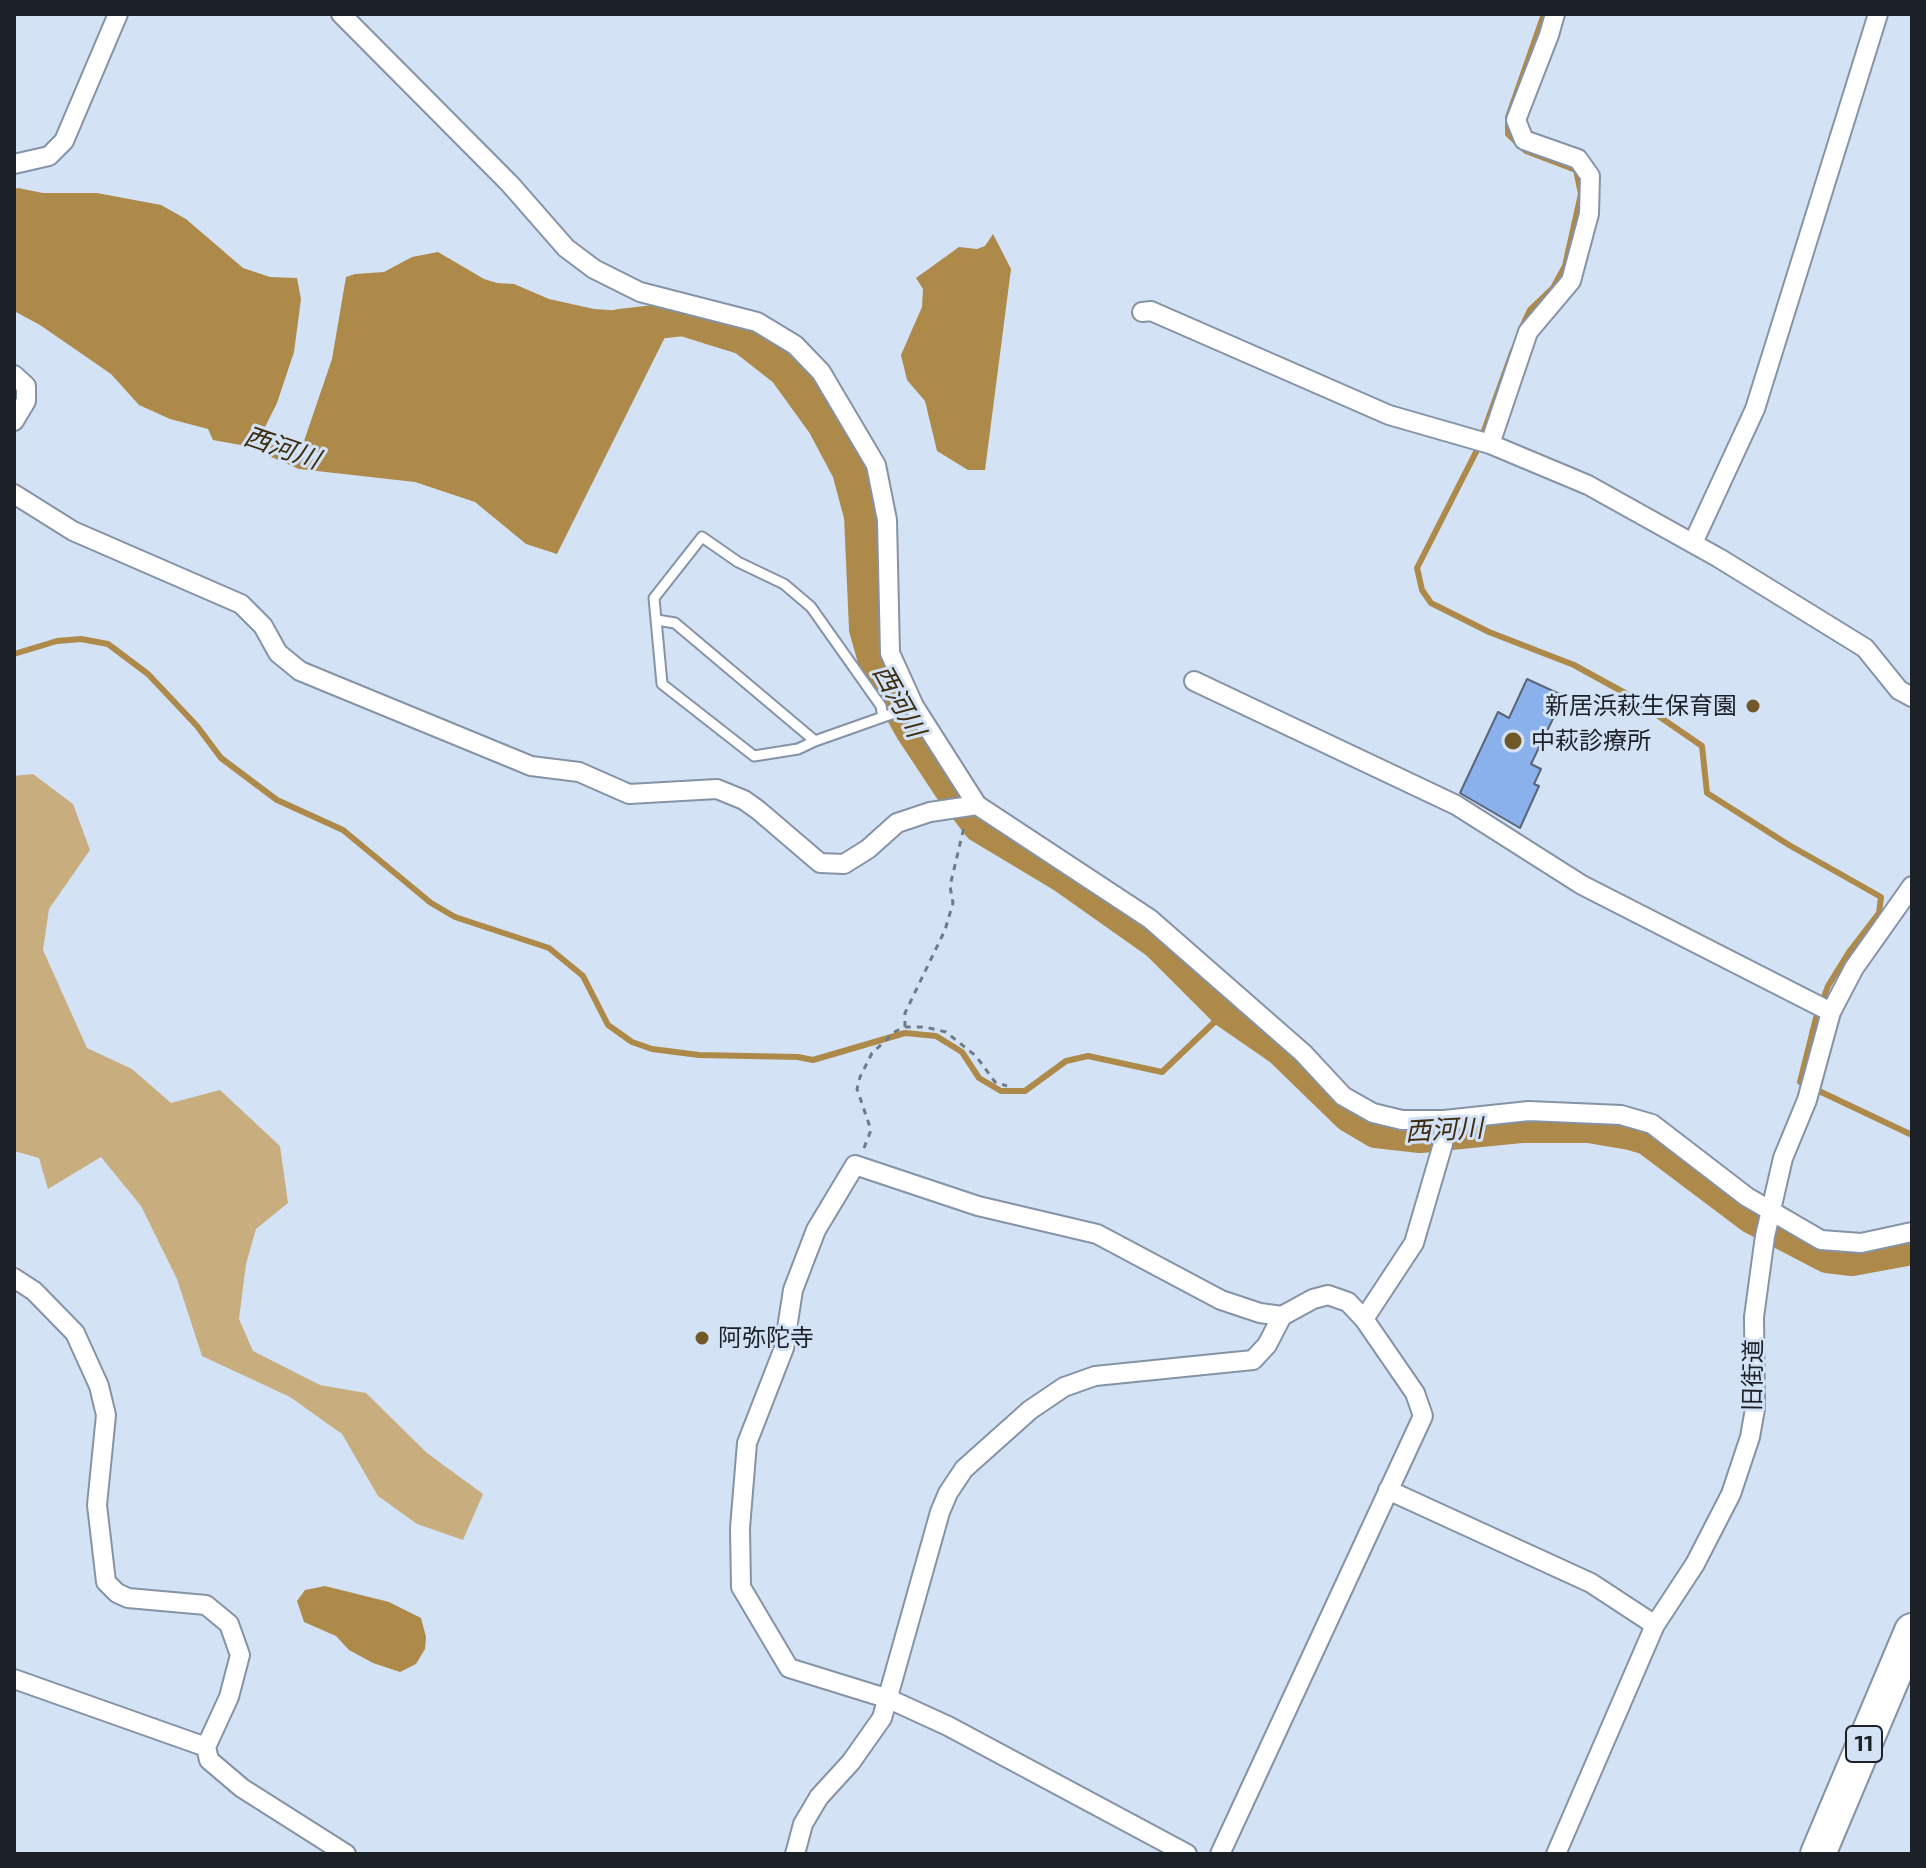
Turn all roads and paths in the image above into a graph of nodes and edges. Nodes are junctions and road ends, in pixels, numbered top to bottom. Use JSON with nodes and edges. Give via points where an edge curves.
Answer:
{"nodes":[{"id":1,"x":118,"y":14,"type":"edge"},
{"id":2,"x":341,"y":14,"type":"edge"},
{"id":3,"x":1555,"y":14,"type":"edge"},
{"id":4,"x":1878,"y":14,"type":"edge"},
{"id":5,"x":14,"y":164,"type":"edge"},
{"id":6,"x":1142,"y":312,"type":"dead end"},
{"id":7,"x":14,"y":375,"type":"edge"},
{"id":8,"x":14,"y":421,"type":"edge"},
{"id":9,"x":1489,"y":444,"type":"junction"},
{"id":10,"x":14,"y":494,"type":"edge"},
{"id":11,"x":1693,"y":543,"type":"junction"},
{"id":12,"x":657,"y":620,"type":"junction"},
{"id":13,"x":1194,"y":681,"type":"dead end"},
{"id":14,"x":1912,"y":697,"type":"edge"},
{"id":15,"x":911,"y":707,"type":"junction"},
{"id":16,"x":883,"y":717,"type":"junction"},
{"id":17,"x":815,"y":741,"type":"junction"},
{"id":18,"x":970,"y":807,"type":"junction"},
{"id":19,"x":1912,"y":886,"type":"edge"},
{"id":20,"x":1823,"y":1008,"type":"junction"},
{"id":21,"x":905,"y":1027,"type":"junction"},
{"id":22,"x":1007,"y":1086,"type":"dead end"},
{"id":23,"x":1443,"y":1130,"type":"junction"},
{"id":24,"x":855,"y":1165,"type":"junction"},
{"id":25,"x":1770,"y":1214,"type":"junction"},
{"id":26,"x":1912,"y":1232,"type":"edge"},
{"id":27,"x":14,"y":1278,"type":"edge"},
{"id":28,"x":1282,"y":1316,"type":"junction"},
{"id":29,"x":1364,"y":1319,"type":"junction"},
{"id":30,"x":1388,"y":1490,"type":"junction"},
{"id":31,"x":1655,"y":1625,"type":"junction"},
{"id":32,"x":1912,"y":1633,"type":"edge"},
{"id":33,"x":14,"y":1679,"type":"edge"},
{"id":34,"x":889,"y":1699,"type":"junction"},
{"id":35,"x":206,"y":1747,"type":"junction"},
{"id":36,"x":346,"y":1854,"type":"edge"},
{"id":37,"x":795,"y":1854,"type":"edge"},
{"id":38,"x":1187,"y":1854,"type":"edge"},
{"id":39,"x":1220,"y":1854,"type":"edge"},
{"id":40,"x":1556,"y":1854,"type":"edge"},
{"id":41,"x":1818,"y":1854,"type":"edge"}],
"edges":[{"from":1,"to":5,"type":"street","via":[[64,141],[49,156]]},
{"from":2,"to":15,"type":"street","via":[[566,248],[594,269],[640,292],[757,322],[795,345],[821,372],[876,465],[887,520],[890,653]]},
{"from":3,"to":9,"type":"street","via":[[1516,120],[1524,140],[1578,159],[1590,176],[1589,214],[1571,281],[1528,332]]},
{"from":4,"to":11,"type":"street","via":[[1755,409]]},
{"from":6,"to":9,"type":"street","via":[[1151,311],[1389,415]]},
{"from":7,"to":8,"type":"street","via":[[26,386],[26,401]]},
{"from":9,"to":11,"type":"street","via":[[1588,485]]},
{"from":10,"to":18,"type":"street","via":[[73,531],[241,604],[263,626],[278,653],[300,671],[531,766],[579,772],[629,794],[717,789],[758,810],[820,863],[844,864],[897,823]]},
{"from":11,"to":14,"type":"street","via":[[1865,648],[1899,690]]},
{"from":12,"to":16,"type":"lane","via":[[654,598],[702,537],[784,584],[811,607],[881,706]]},
{"from":12,"to":17,"type":"lane","via":[[675,623]]},
{"from":12,"to":17,"type":"lane","via":[[662,684],[754,756]]},
{"from":13,"to":20,"type":"street","via":[[1456,805],[1582,885]]},
{"from":15,"to":16,"type":"lane"},
{"from":15,"to":18,"type":"street"},
{"from":16,"to":17,"type":"lane"},
{"from":18,"to":21,"type":"path","via":[[950,886],[953,903],[905,1013]]},
{"from":18,"to":23,"type":"street","via":[[1150,919],[1303,1053],[1343,1096],[1373,1113]]},
{"from":19,"to":20,"type":"street","name":"旧街道"},
{"from":20,"to":25,"type":"street","name":"旧街道","via":[[1815,1076],[1783,1158]]},
{"from":21,"to":22,"type":"path","via":[[946,1032],[976,1056],[995,1082]]},
{"from":21,"to":24,"type":"path","via":[[872,1053],[860,1077],[857,1089],[871,1130]]},
{"from":23,"to":25,"type":"street","via":[[1529,1111],[1621,1115],[1652,1124]]},
{"from":23,"to":29,"type":"street","via":[[1414,1243]]},
{"from":24,"to":28,"type":"street","via":[[978,1206],[1097,1234],[1221,1300]]},
{"from":24,"to":34,"type":"street","via":[[816,1230],[793,1290],[784,1348],[747,1443],[741,1587],[789,1668]]},
{"from":25,"to":26,"type":"street","via":[[1821,1240],[1861,1243]]},
{"from":25,"to":31,"type":"street","name":"旧街道","via":[[1754,1317],[1755,1409],[1750,1437],[1731,1494]]},
{"from":27,"to":35,"type":"street","via":[[75,1333],[99,1386],[106,1415],[97,1505],[106,1582],[128,1598],[206,1605],[229,1624],[240,1655],[229,1697]]},
{"from":28,"to":29,"type":"street","via":[[1328,1295],[1348,1302]]},
{"from":28,"to":34,"type":"street","via":[[1253,1360],[1095,1376],[1064,1387],[964,1469],[940,1512]]},
{"from":29,"to":30,"type":"street","via":[[1415,1393],[1423,1416]]},
{"from":30,"to":31,"type":"street","via":[[1591,1583]]},
{"from":30,"to":39,"type":"street"},
{"from":31,"to":40,"type":"street","name":"旧街道"},
{"from":32,"to":41,"type":"highway","number":"11"},
{"from":33,"to":35,"type":"street"},
{"from":34,"to":37,"type":"street","via":[[851,1762],[819,1797],[803,1824]]},
{"from":34,"to":38,"type":"street"},
{"from":35,"to":36,"type":"street","via":[[209,1760],[242,1788]]}]}
